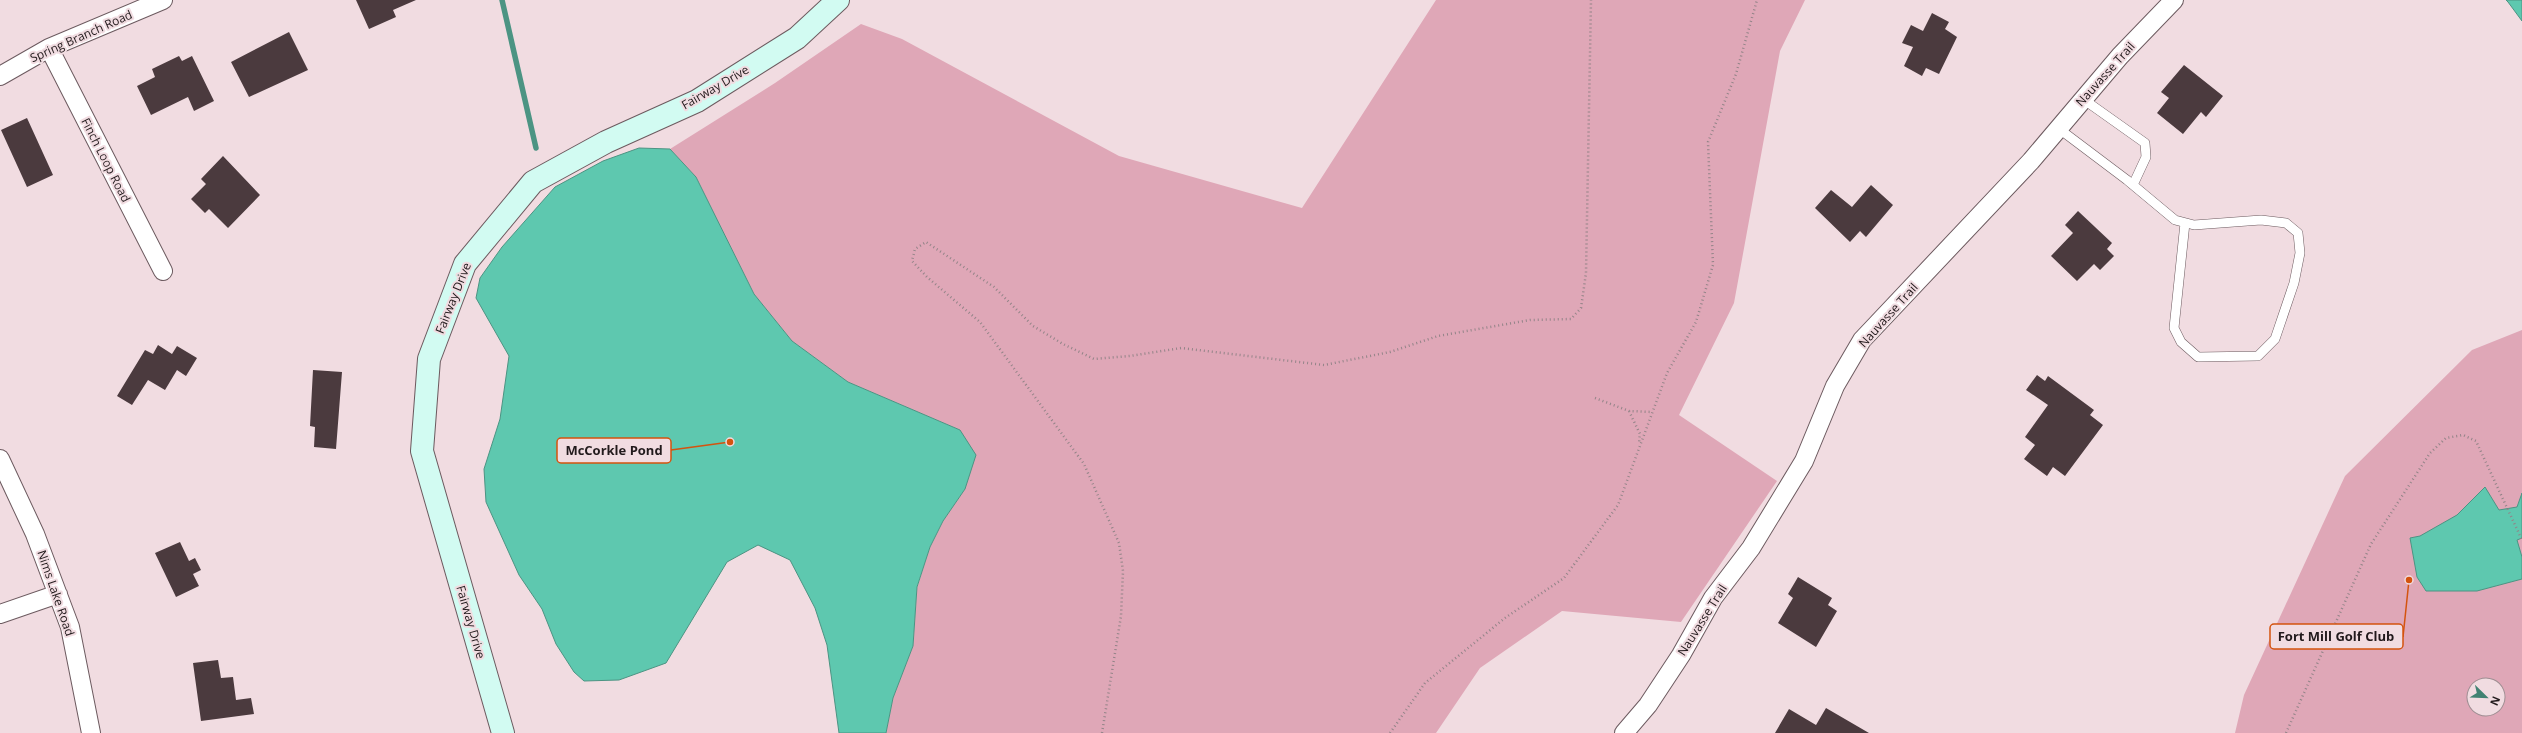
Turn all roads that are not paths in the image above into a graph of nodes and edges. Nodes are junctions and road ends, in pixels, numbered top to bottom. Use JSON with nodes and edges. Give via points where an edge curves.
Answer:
{"nodes":[{"id":1,"x":163,"y":0,"type":"edge"},
{"id":2,"x":838,"y":0,"type":"edge"},
{"id":3,"x":2174,"y":0,"type":"edge"},
{"id":4,"x":49,"y":48,"type":"junction"},
{"id":5,"x":0,"y":76,"type":"edge"},
{"id":6,"x":2083,"y":99,"type":"junction"},
{"id":7,"x":2058,"y":128,"type":"junction"},
{"id":8,"x":2133,"y":184,"type":"junction"},
{"id":9,"x":2185,"y":223,"type":"junction"},
{"id":10,"x":163,"y":271,"type":"dead end"},
{"id":11,"x":0,"y":459,"type":"edge"},
{"id":12,"x":58,"y":594,"type":"junction"},
{"id":13,"x":0,"y":614,"type":"edge"},
{"id":14,"x":91,"y":733,"type":"edge"},
{"id":15,"x":503,"y":733,"type":"edge"},
{"id":16,"x":1624,"y":733,"type":"edge"}],
"edges":[{"from":1,"to":4,"type":"street","name":"Spring Branch Road"},
{"from":2,"to":15,"type":"street","name":"Fairway Drive","via":[[797,38],[697,101],[606,142],[533,182],[465,264],[429,359],[422,451]]},
{"from":3,"to":6,"type":"street","name":"Nauvasse Trail"},
{"from":4,"to":5,"type":"street","name":"Spring Branch Road"},
{"from":4,"to":10,"type":"street","name":"Finch Loop Road"},
{"from":6,"to":7,"type":"street","name":"Nauvasse Trail"},
{"from":6,"to":8,"type":"lane","via":[[2145,143],[2146,157]]},
{"from":7,"to":8,"type":"lane"},
{"from":7,"to":16,"type":"street","name":"Nauvasse Trail","via":[[1862,340],[1835,386],[1804,461],[1751,548],[1713,598],[1681,655],[1648,705]]},
{"from":8,"to":9,"type":"lane","via":[[2175,220]]},
{"from":9,"to":9,"type":"lane","via":[[2194,225],[2261,220],[2286,224],[2298,232],[2300,254],[2294,283],[2275,339],[2258,356],[2198,357],[2180,342],[2174,328]]},
{"from":11,"to":12,"type":"street","name":"Nims Lake Road","via":[[35,534]]},
{"from":12,"to":13,"type":"street"},
{"from":12,"to":14,"type":"street","name":"Nims Lake Road","via":[[70,628]]}]}
